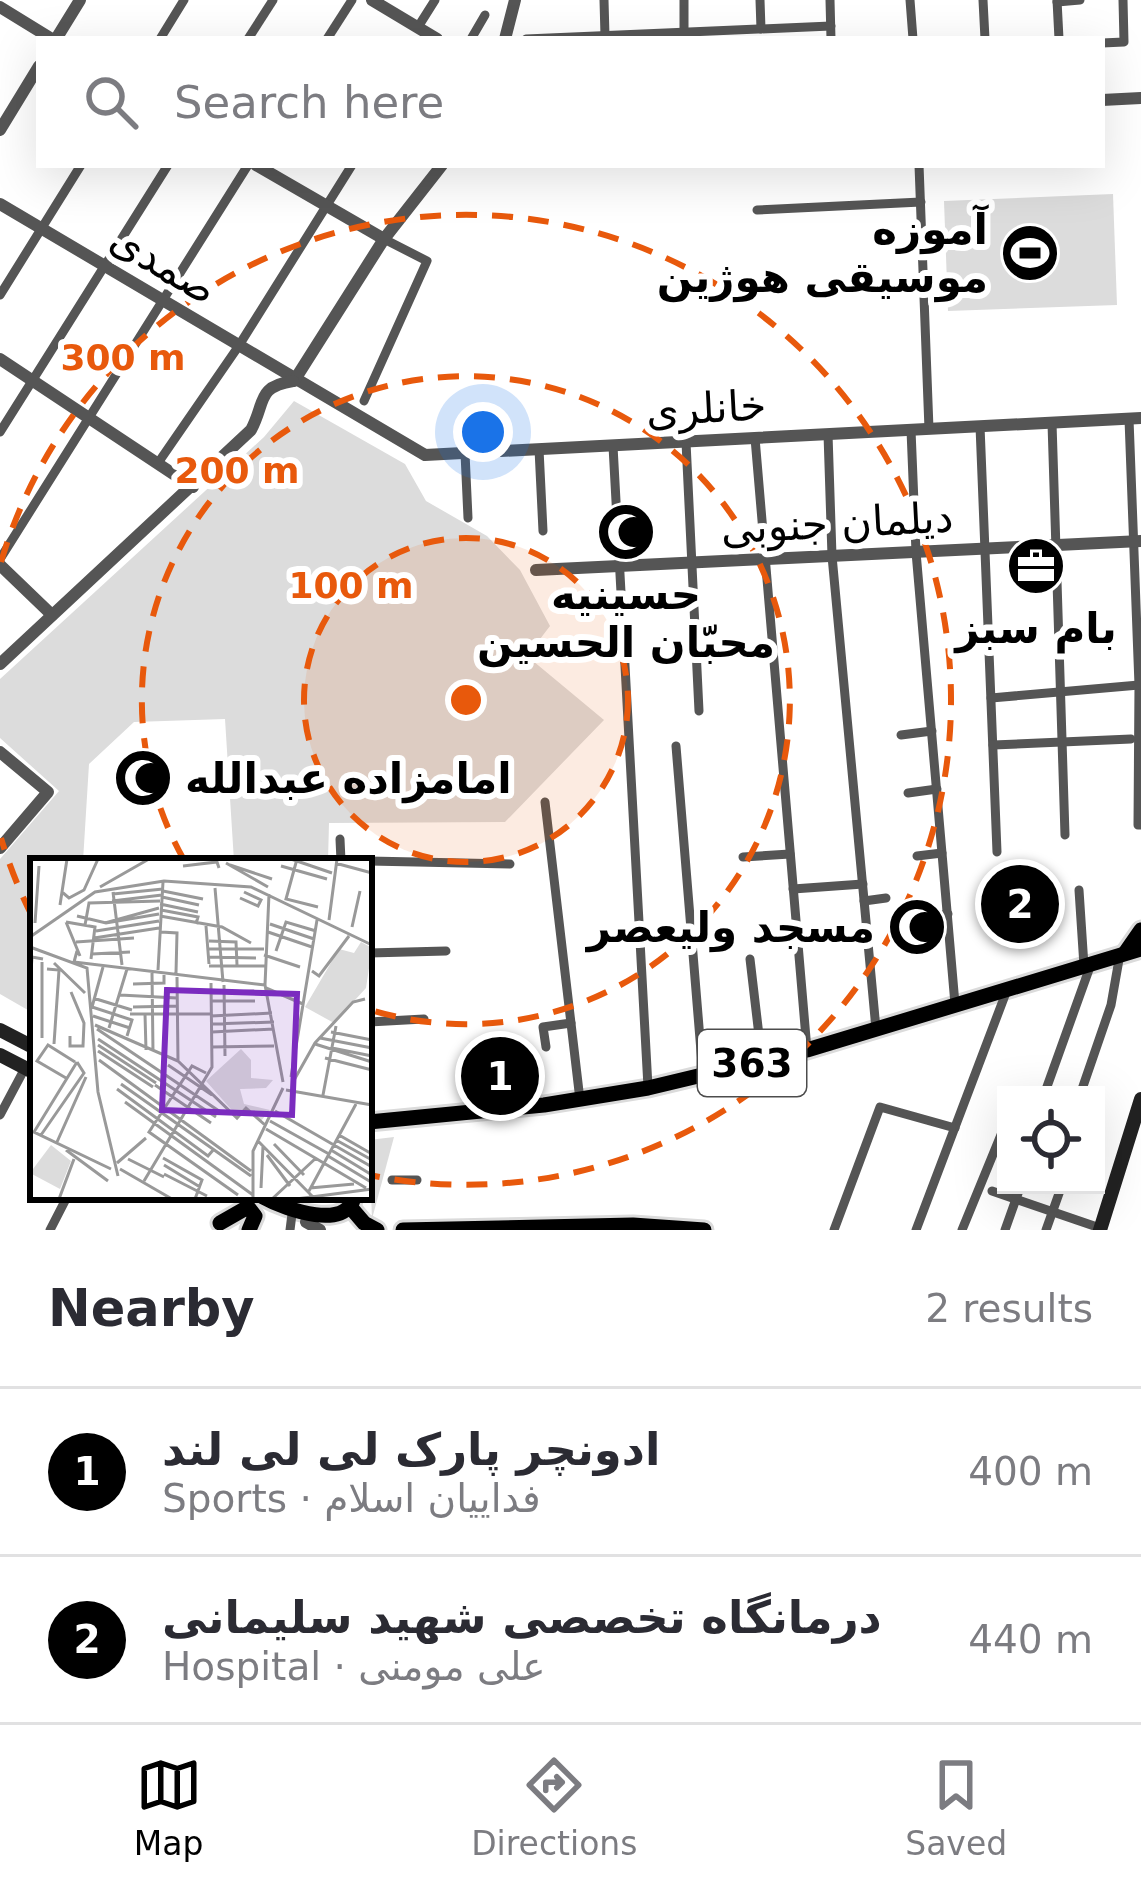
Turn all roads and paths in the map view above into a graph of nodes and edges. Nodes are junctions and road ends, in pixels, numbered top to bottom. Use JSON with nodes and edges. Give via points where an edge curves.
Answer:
{"nodes":[{"id":1,"x":80,"y":0,"type":"edge"},
{"id":2,"x":184,"y":0,"type":"edge"},
{"id":3,"x":272,"y":0,"type":"edge"},
{"id":4,"x":352,"y":0,"type":"edge"},
{"id":5,"x":372,"y":0,"type":"edge"},
{"id":6,"x":435,"y":0,"type":"edge"},
{"id":7,"x":515,"y":0,"type":"edge"},
{"id":8,"x":604,"y":0,"type":"edge"},
{"id":9,"x":684,"y":0,"type":"edge"},
{"id":10,"x":760,"y":0,"type":"edge"},
{"id":11,"x":830,"y":0,"type":"edge"},
{"id":12,"x":910,"y":0,"type":"edge"},
{"id":13,"x":983,"y":0,"type":"edge"},
{"id":14,"x":1080,"y":0,"type":"edge"},
{"id":15,"x":1123,"y":0,"type":"edge"},
{"id":16,"x":1057,"y":1,"type":"edge"},
{"id":17,"x":0,"y":7,"type":"edge"},
{"id":18,"x":485,"y":15,"type":"dead end"},
{"id":19,"x":831,"y":26,"type":"junction"},
{"id":20,"x":418,"y":27,"type":"junction"},
{"id":21,"x":761,"y":29,"type":"junction"},
{"id":22,"x":684,"y":32,"type":"junction"},
{"id":23,"x":802,"y":33,"type":"edge"},
{"id":24,"x":731,"y":34,"type":"edge"},
{"id":25,"x":49,"y":36,"type":"edge"},
{"id":26,"x":56,"y":36,"type":"edge"},
{"id":27,"x":162,"y":36,"type":"edge"},
{"id":28,"x":250,"y":36,"type":"edge"},
{"id":29,"x":329,"y":36,"type":"edge"},
{"id":30,"x":429,"y":36,"type":"edge"},
{"id":31,"x":473,"y":36,"type":"edge"},
{"id":32,"x":506,"y":36,"type":"edge"},
{"id":33,"x":604,"y":36,"type":"joint"},
{"id":34,"x":653,"y":36,"type":"edge"},
{"id":35,"x":831,"y":36,"type":"edge"},
{"id":36,"x":913,"y":36,"type":"edge"},
{"id":37,"x":985,"y":36,"type":"edge"},
{"id":38,"x":1059,"y":36,"type":"edge"},
{"id":39,"x":1105,"y":43,"type":"edge"},
{"id":40,"x":36,"y":71,"type":"edge"},
{"id":41,"x":1141,"y":98,"type":"edge"},
{"id":42,"x":1105,"y":100,"type":"edge"},
{"id":43,"x":0,"y":130,"type":"edge"},
{"id":44,"x":79,"y":168,"type":"edge"},
{"id":45,"x":167,"y":168,"type":"edge"},
{"id":46,"x":250,"y":168,"type":"edge"},
{"id":47,"x":257,"y":168,"type":"edge"},
{"id":48,"x":350,"y":168,"type":"edge"},
{"id":49,"x":440,"y":168,"type":"edge"},
{"id":50,"x":919,"y":168,"type":"edge"},
{"id":51,"x":921,"y":202,"type":"junction"},
{"id":52,"x":0,"y":204,"type":"edge"},
{"id":53,"x":327,"y":206,"type":"junction"},
{"id":54,"x":757,"y":210,"type":"dead end"},
{"id":55,"x":41,"y":229,"type":"junction"},
{"id":56,"x":384,"y":239,"type":"junction"},
{"id":57,"x":104,"y":267,"type":"junction"},
{"id":58,"x":0,"y":295,"type":"edge"},
{"id":59,"x":162,"y":302,"type":"junction"},
{"id":60,"x":238,"y":347,"type":"junction"},
{"id":61,"x":0,"y":358,"type":"edge"},
{"id":62,"x":294,"y":381,"type":"junction"},
{"id":63,"x":32,"y":382,"type":"junction"},
{"id":64,"x":364,"y":401,"type":"dead end"},
{"id":65,"x":88,"y":418,"type":"junction"},
{"id":66,"x":1135,"y":418,"type":"edge"},
{"id":67,"x":1052,"y":423,"type":"junction"},
{"id":68,"x":980,"y":426,"type":"junction"},
{"id":69,"x":928,"y":429,"type":"junction"},
{"id":70,"x":911,"y":430,"type":"junction"},
{"id":71,"x":0,"y":432,"type":"edge"},
{"id":72,"x":828,"y":434,"type":"junction"},
{"id":73,"x":755,"y":438,"type":"junction"},
{"id":74,"x":686,"y":442,"type":"junction"},
{"id":75,"x":613,"y":446,"type":"junction"},
{"id":76,"x":539,"y":449,"type":"junction"},
{"id":77,"x":465,"y":453,"type":"junction"},
{"id":78,"x":158,"y":464,"type":"junction"},
{"id":79,"x":193,"y":487,"type":"junction"},
{"id":80,"x":468,"y":518,"type":"dead end"},
{"id":81,"x":543,"y":531,"type":"dead end"},
{"id":82,"x":1137,"y":541,"type":"edge"},
{"id":83,"x":1053,"y":545,"type":"junction"},
{"id":84,"x":985,"y":549,"type":"junction"},
{"id":85,"x":916,"y":552,"type":"junction"},
{"id":86,"x":832,"y":556,"type":"junction"},
{"id":87,"x":764,"y":560,"type":"junction"},
{"id":88,"x":0,"y":562,"type":"edge"},
{"id":89,"x":690,"y":563,"type":"junction"},
{"id":90,"x":619,"y":566,"type":"junction"},
{"id":91,"x":536,"y":571,"type":"dead end"},
{"id":92,"x":52,"y":615,"type":"junction"},
{"id":93,"x":623,"y":648,"type":"junction"},
{"id":94,"x":562,"y":651,"type":"dead end"},
{"id":95,"x":0,"y":664,"type":"edge"},
{"id":96,"x":1139,"y":686,"type":"edge"},
{"id":97,"x":1060,"y":693,"type":"junction"},
{"id":98,"x":991,"y":698,"type":"junction"},
{"id":99,"x":699,"y":711,"type":"dead end"},
{"id":100,"x":932,"y":730,"type":"junction"},
{"id":101,"x":901,"y":734,"type":"dead end"},
{"id":102,"x":864,"y":735,"type":"dead end"},
{"id":103,"x":849,"y":736,"type":"junction"},
{"id":104,"x":1131,"y":739,"type":"dead end"},
{"id":105,"x":1063,"y":740,"type":"junction"},
{"id":106,"x":993,"y":745,"type":"junction"},
{"id":107,"x":676,"y":746,"type":"dead end"},
{"id":108,"x":0,"y":752,"type":"edge"},
{"id":109,"x":937,"y":789,"type":"junction"},
{"id":110,"x":908,"y":793,"type":"dead end"},
{"id":111,"x":545,"y":802,"type":"dead end"},
{"id":112,"x":1141,"y":825,"type":"edge"},
{"id":113,"x":1065,"y":835,"type":"dead end"},
{"id":114,"x":340,"y":839,"type":"dead end"},
{"id":115,"x":0,"y":848,"type":"edge"},
{"id":116,"x":997,"y":852,"type":"dead end"},
{"id":117,"x":942,"y":853,"type":"junction"},
{"id":118,"x":790,"y":854,"type":"junction"},
{"id":119,"x":917,"y":856,"type":"dead end"},
{"id":120,"x":743,"y":857,"type":"dead end"},
{"id":121,"x":341,"y":858,"type":"edge"},
{"id":122,"x":372,"y":861,"type":"edge"},
{"id":123,"x":510,"y":864,"type":"dead end"},
{"id":124,"x":863,"y":884,"type":"junction"},
{"id":125,"x":793,"y":890,"type":"junction"},
{"id":126,"x":1079,"y":890,"type":"dead end"},
{"id":127,"x":886,"y":898,"type":"dead end"},
{"id":128,"x":864,"y":901,"type":"junction"},
{"id":129,"x":948,"y":914,"type":"junction"},
{"id":130,"x":922,"y":918,"type":"dead end"},
{"id":131,"x":1141,"y":930,"type":"edge"},
{"id":132,"x":446,"y":951,"type":"dead end"},
{"id":133,"x":372,"y":952,"type":"edge"},
{"id":134,"x":1128,"y":952,"type":"edge"},
{"id":135,"x":750,"y":959,"type":"dead end"},
{"id":136,"x":1088,"y":965,"type":"junction"},
{"id":137,"x":1006,"y":990,"type":"junction"},
{"id":138,"x":956,"y":1004,"type":"junction"},
{"id":139,"x":424,"y":1019,"type":"dead end"},
{"id":140,"x":372,"y":1022,"type":"edge"},
{"id":141,"x":571,"y":1023,"type":"junction"},
{"id":142,"x":876,"y":1029,"type":"junction"},
{"id":143,"x":0,"y":1030,"type":"edge"},
{"id":144,"x":30,"y":1045,"type":"edge"},
{"id":145,"x":546,"y":1047,"type":"dead end"},
{"id":146,"x":807,"y":1050,"type":"junction"},
{"id":147,"x":0,"y":1055,"type":"edge"},
{"id":148,"x":762,"y":1061,"type":"junction"},
{"id":149,"x":29,"y":1070,"type":"edge"},
{"id":150,"x":703,"y":1076,"type":"junction"},
{"id":151,"x":1047,"y":1086,"type":"edge"},
{"id":152,"x":1083,"y":1086,"type":"edge"},
{"id":153,"x":648,"y":1088,"type":"junction"},
{"id":154,"x":1141,"y":1099,"type":"edge"},
{"id":155,"x":580,"y":1100,"type":"junction"},
{"id":156,"x":0,"y":1115,"type":"edge"},
{"id":157,"x":372,"y":1122,"type":"edge"},
{"id":158,"x":955,"y":1128,"type":"junction"},
{"id":159,"x":997,"y":1145,"type":"edge"},
{"id":160,"x":392,"y":1180,"type":"dead end"},
{"id":161,"x":416,"y":1180,"type":"dead end"},
{"id":162,"x":992,"y":1191,"type":"dead end"},
{"id":163,"x":1018,"y":1194,"type":"edge"},
{"id":164,"x":1059,"y":1194,"type":"edge"},
{"id":165,"x":1016,"y":1199,"type":"junction"},
{"id":166,"x":65,"y":1200,"type":"edge"},
{"id":167,"x":268,"y":1200,"type":"edge"},
{"id":168,"x":353,"y":1203,"type":"edge"},
{"id":169,"x":1053,"y":1212,"type":"junction"},
{"id":170,"x":313,"y":1225,"type":"edge"},
{"id":171,"x":219,"y":1227,"type":"edge"},
{"id":172,"x":1100,"y":1229,"type":"edge"},
{"id":173,"x":50,"y":1230,"type":"edge"},
{"id":174,"x":250,"y":1230,"type":"edge"},
{"id":175,"x":377,"y":1230,"type":"edge"},
{"id":176,"x":403,"y":1230,"type":"edge"},
{"id":177,"x":440,"y":1230,"type":"edge"},
{"id":178,"x":704,"y":1230,"type":"edge"},
{"id":179,"x":834,"y":1230,"type":"edge"},
{"id":180,"x":916,"y":1230,"type":"edge"},
{"id":181,"x":962,"y":1230,"type":"edge"},
{"id":182,"x":1005,"y":1230,"type":"edge"},
{"id":183,"x":1046,"y":1230,"type":"edge"}],
"edges":[{"from":1,"to":26,"type":"street"},
{"from":2,"to":27,"type":"street"},
{"from":3,"to":28,"type":"street"},
{"from":4,"to":29,"type":"street"},
{"from":5,"to":20,"type":"street"},
{"from":6,"to":20,"type":"street"},
{"from":7,"to":32,"type":"street"},
{"from":8,"to":33,"type":"street"},
{"from":9,"to":22,"type":"street"},
{"from":10,"to":21,"type":"street"},
{"from":11,"to":19,"type":"street"},
{"from":12,"to":36,"type":"street"},
{"from":13,"to":37,"type":"street"},
{"from":14,"to":16,"type":"street"},
{"from":15,"to":39,"type":"street","via":[[1124,42]]},
{"from":16,"to":38,"type":"street"},
{"from":17,"to":25,"type":"street"},
{"from":18,"to":31,"type":"street"},
{"from":19,"to":23,"type":"street"},
{"from":19,"to":35,"type":"street"},
{"from":20,"to":30,"type":"street"},
{"from":21,"to":23,"type":"street"},
{"from":21,"to":24,"type":"street"},
{"from":22,"to":24,"type":"street"},
{"from":22,"to":34,"type":"street"},
{"from":33,"to":34,"type":"street"},
{"from":40,"to":43,"type":"street"},
{"from":41,"to":42,"type":"street"},
{"from":44,"to":55,"type":"street"},
{"from":45,"to":57,"type":"street"},
{"from":46,"to":59,"type":"street"},
{"from":47,"to":53,"type":"street"},
{"from":48,"to":53,"type":"street"},
{"from":49,"to":56,"type":"street"},
{"from":50,"to":51,"type":"street"},
{"from":51,"to":54,"type":"street"},
{"from":51,"to":69,"type":"street"},
{"from":52,"to":55,"type":"street","name":"صمدی"},
{"from":53,"to":56,"type":"street"},
{"from":53,"to":60,"type":"street"},
{"from":55,"to":57,"type":"street","name":"صمدی"},
{"from":55,"to":58,"type":"street"},
{"from":56,"to":62,"type":"street"},
{"from":56,"to":64,"type":"street","via":[[427,261]]},
{"from":57,"to":59,"type":"street","name":"صمدی"},
{"from":57,"to":63,"type":"street"},
{"from":59,"to":60,"type":"street","name":"صمدی"},
{"from":59,"to":65,"type":"street"},
{"from":60,"to":62,"type":"street","name":"صمدی"},
{"from":60,"to":78,"type":"street"},
{"from":61,"to":63,"type":"street"},
{"from":62,"to":77,"type":"street","name":"خانلری","via":[[424,455]]},
{"from":62,"to":79,"type":"street","via":[[266,391],[250,430]]},
{"from":63,"to":65,"type":"street"},
{"from":63,"to":71,"type":"street"},
{"from":65,"to":78,"type":"street"},
{"from":65,"to":88,"type":"street"},
{"from":66,"to":67,"type":"street","name":"خانلری"},
{"from":66,"to":82,"type":"street"},
{"from":67,"to":68,"type":"street","name":"خانلری"},
{"from":67,"to":83,"type":"street"},
{"from":68,"to":69,"type":"street","name":"خانلری"},
{"from":68,"to":84,"type":"street"},
{"from":69,"to":70,"type":"street","name":"خانلری"},
{"from":70,"to":72,"type":"street","name":"خانلری"},
{"from":70,"to":85,"type":"street"},
{"from":72,"to":73,"type":"street","name":"خانلری"},
{"from":72,"to":86,"type":"street"},
{"from":73,"to":74,"type":"street","name":"خانلری"},
{"from":73,"to":87,"type":"street"},
{"from":74,"to":75,"type":"street","name":"خانلری"},
{"from":74,"to":89,"type":"street"},
{"from":75,"to":76,"type":"street","name":"خانلری"},
{"from":75,"to":90,"type":"street"},
{"from":76,"to":77,"type":"street","name":"خانلری"},
{"from":76,"to":81,"type":"street"},
{"from":77,"to":80,"type":"street"},
{"from":78,"to":79,"type":"street"},
{"from":79,"to":92,"type":"street"},
{"from":82,"to":83,"type":"street","name":"دیلمان جنوبی"},
{"from":82,"to":96,"type":"street"},
{"from":83,"to":84,"type":"street","name":"دیلمان جنوبی"},
{"from":83,"to":97,"type":"street"},
{"from":84,"to":85,"type":"street","name":"دیلمان جنوبی"},
{"from":84,"to":98,"type":"street"},
{"from":85,"to":86,"type":"street","name":"دیلمان جنوبی"},
{"from":85,"to":100,"type":"street"},
{"from":86,"to":87,"type":"street","name":"دیلمان جنوبی"},
{"from":86,"to":103,"type":"street"},
{"from":87,"to":89,"type":"street","name":"دیلمان جنوبی"},
{"from":87,"to":118,"type":"street"},
{"from":88,"to":92,"type":"street"},
{"from":89,"to":90,"type":"street","name":"دیلمان جنوبی"},
{"from":89,"to":99,"type":"street"},
{"from":90,"to":91,"type":"street","name":"دیلمان جنوبی"},
{"from":90,"to":93,"type":"street"},
{"from":92,"to":95,"type":"street"},
{"from":93,"to":94,"type":"street"},
{"from":93,"to":153,"type":"street"},
{"from":96,"to":97,"type":"street"},
{"from":96,"to":112,"type":"street"},
{"from":97,"to":98,"type":"street"},
{"from":97,"to":105,"type":"street"},
{"from":98,"to":106,"type":"street"},
{"from":100,"to":101,"type":"street"},
{"from":100,"to":109,"type":"street"},
{"from":102,"to":103,"type":"street"},
{"from":103,"to":124,"type":"street"},
{"from":104,"to":105,"type":"street"},
{"from":105,"to":106,"type":"street"},
{"from":105,"to":113,"type":"street"},
{"from":106,"to":116,"type":"street"},
{"from":107,"to":150,"type":"street"},
{"from":108,"to":115,"type":"street","via":[[48,792]]},
{"from":109,"to":110,"type":"street"},
{"from":109,"to":117,"type":"street"},
{"from":111,"to":141,"type":"street"},
{"from":114,"to":121,"type":"street"},
{"from":117,"to":119,"type":"street"},
{"from":117,"to":129,"type":"street"},
{"from":118,"to":120,"type":"street"},
{"from":118,"to":125,"type":"street"},
{"from":122,"to":123,"type":"street"},
{"from":124,"to":125,"type":"street"},
{"from":124,"to":128,"type":"street"},
{"from":125,"to":146,"type":"street"},
{"from":126,"to":136,"type":"street"},
{"from":127,"to":128,"type":"street"},
{"from":128,"to":142,"type":"street"},
{"from":129,"to":130,"type":"street"},
{"from":129,"to":138,"type":"street"},
{"from":131,"to":134,"type":"main road"},
{"from":132,"to":133,"type":"street"},
{"from":134,"to":136,"type":"main road","number":"363"},
{"from":134,"to":152,"type":"street"},
{"from":135,"to":148,"type":"street"},
{"from":136,"to":137,"type":"main road","number":"363"},
{"from":136,"to":151,"type":"street"},
{"from":137,"to":138,"type":"main road","number":"363"},
{"from":137,"to":158,"type":"street"},
{"from":138,"to":142,"type":"main road","number":"363"},
{"from":139,"to":140,"type":"street"},
{"from":141,"to":145,"type":"street","via":[[543,1027]]},
{"from":141,"to":155,"type":"street"},
{"from":142,"to":146,"type":"main road","number":"363"},
{"from":143,"to":144,"type":"main road"},
{"from":146,"to":148,"type":"main road","number":"363"},
{"from":147,"to":149,"type":"main road"},
{"from":148,"to":150,"type":"main road","number":"363"},
{"from":149,"to":156,"type":"street"},
{"from":150,"to":153,"type":"main road","number":"363"},
{"from":153,"to":155,"type":"main road","number":"363"},
{"from":154,"to":172,"type":"main road"},
{"from":155,"to":157,"type":"main road","number":"363"},
{"from":158,"to":179,"type":"street","via":[[880,1107]]},
{"from":158,"to":180,"type":"street"},
{"from":159,"to":181,"type":"street"},
{"from":160,"to":161,"type":"street"},
{"from":162,"to":165,"type":"street"},
{"from":163,"to":165,"type":"street"},
{"from":164,"to":169,"type":"street"},
{"from":165,"to":169,"type":"street"},
{"from":165,"to":182,"type":"street"},
{"from":166,"to":173,"type":"street"},
{"from":167,"to":170,"type":"main road"},
{"from":168,"to":170,"type":"main road","via":[[340,1221]]},
{"from":168,"to":175,"type":"main road"},
{"from":169,"to":172,"type":"street"},
{"from":169,"to":183,"type":"street"},
{"from":170,"to":174,"type":"main road"},
{"from":171,"to":174,"type":"main road","via":[[248,1207],[255,1216]]},
{"from":176,"to":177,"type":"main road"},
{"from":177,"to":178,"type":"main road"}]}
